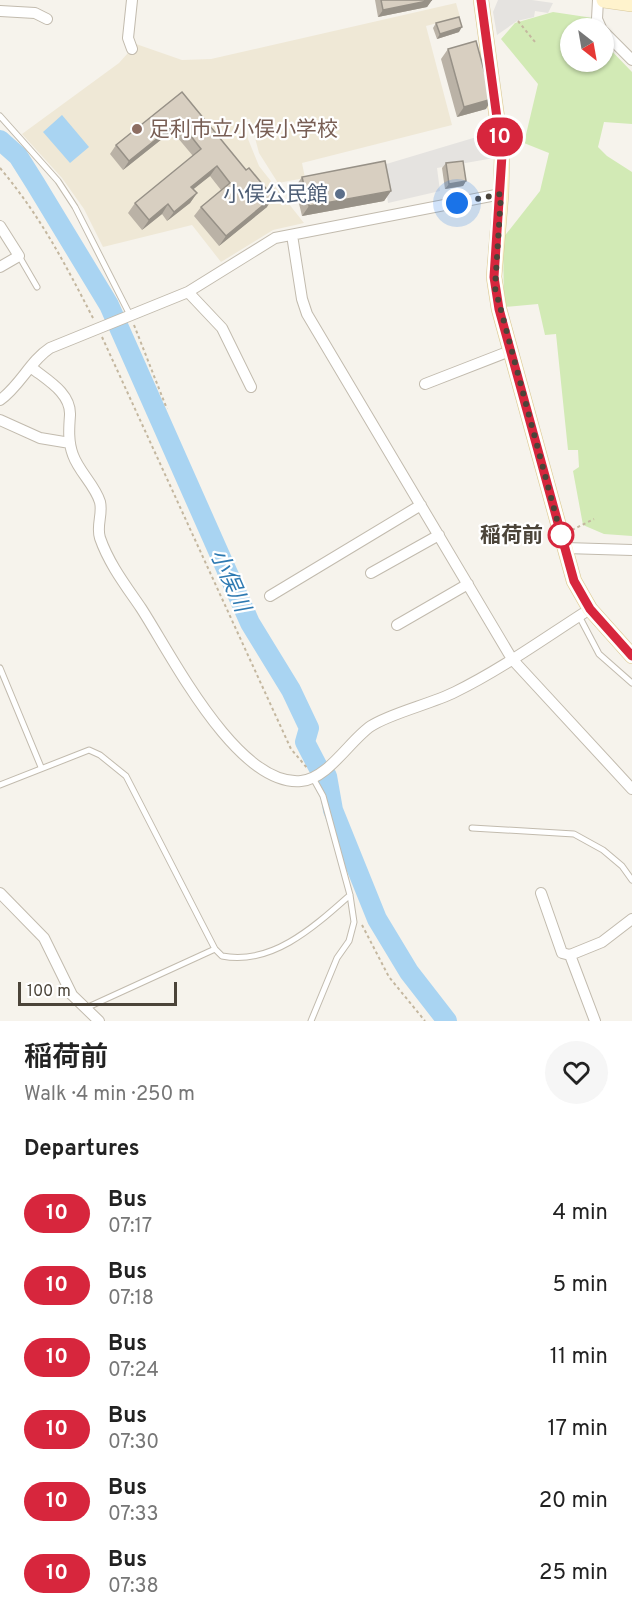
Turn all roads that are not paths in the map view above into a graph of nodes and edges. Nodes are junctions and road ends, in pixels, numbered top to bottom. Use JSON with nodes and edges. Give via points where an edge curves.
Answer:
{"nodes":[{"id":1,"x":132,"y":0,"type":"edge"},
{"id":2,"x":481,"y":0,"type":"edge"},
{"id":3,"x":598,"y":0,"type":"edge"},
{"id":4,"x":604,"y":0,"type":"edge"},
{"id":5,"x":632,"y":4,"type":"edge"},
{"id":6,"x":0,"y":11,"type":"edge"},
{"id":7,"x":597,"y":18,"type":"edge"},
{"id":8,"x":47,"y":19,"type":"dead end"},
{"id":9,"x":614,"y":42,"type":"edge"},
{"id":10,"x":132,"y":49,"type":"dead end"},
{"id":11,"x":632,"y":60,"type":"edge"},
{"id":12,"x":0,"y":116,"type":"edge"},
{"id":13,"x":501,"y":194,"type":"junction"},
{"id":14,"x":0,"y":226,"type":"edge"},
{"id":15,"x":291,"y":235,"type":"junction"},
{"id":16,"x":19,"y":256,"type":"junction"},
{"id":17,"x":0,"y":267,"type":"edge"},
{"id":18,"x":38,"y":287,"type":"dead end"},
{"id":19,"x":188,"y":292,"type":"junction"},
{"id":20,"x":128,"y":317,"type":"junction"},
{"id":21,"x":510,"y":351,"type":"junction"},
{"id":22,"x":32,"y":368,"type":"junction"},
{"id":23,"x":425,"y":384,"type":"dead end"},
{"id":24,"x":251,"y":387,"type":"dead end"},
{"id":25,"x":0,"y":400,"type":"edge"},
{"id":26,"x":0,"y":420,"type":"edge"},
{"id":27,"x":70,"y":443,"type":"junction"},
{"id":28,"x":421,"y":505,"type":"junction"},
{"id":29,"x":438,"y":535,"type":"junction"},
{"id":30,"x":563,"y":542,"type":"junction"},
{"id":31,"x":632,"y":550,"type":"edge"},
{"id":32,"x":371,"y":573,"type":"dead end"},
{"id":33,"x":468,"y":585,"type":"junction"},
{"id":34,"x":270,"y":596,"type":"dead end"},
{"id":35,"x":585,"y":613,"type":"junction"},
{"id":36,"x":397,"y":626,"type":"dead end"},
{"id":37,"x":632,"y":656,"type":"edge"},
{"id":38,"x":512,"y":659,"type":"junction"},
{"id":39,"x":0,"y":668,"type":"edge"},
{"id":40,"x":632,"y":683,"type":"edge"},
{"id":41,"x":41,"y":767,"type":"junction"},
{"id":42,"x":314,"y":777,"type":"junction"},
{"id":43,"x":0,"y":785,"type":"edge"},
{"id":44,"x":632,"y":789,"type":"edge"},
{"id":45,"x":472,"y":828,"type":"dead end"},
{"id":46,"x":632,"y":880,"type":"edge"},
{"id":47,"x":0,"y":893,"type":"edge"},
{"id":48,"x":541,"y":893,"type":"dead end"},
{"id":49,"x":350,"y":895,"type":"junction"},
{"id":50,"x":632,"y":919,"type":"edge"},
{"id":51,"x":215,"y":949,"type":"junction"},
{"id":52,"x":570,"y":955,"type":"junction"},
{"id":53,"x":85,"y":1009,"type":"junction"},
{"id":54,"x":99,"y":1021,"type":"edge"},
{"id":55,"x":311,"y":1021,"type":"edge"},
{"id":56,"x":595,"y":1021,"type":"edge"}],
"edges":[{"from":1,"to":10,"type":"street","via":[[128,38]]},
{"from":2,"to":13,"type":"main road","via":[[500,140]]},
{"from":3,"to":7,"type":"street"},
{"from":4,"to":5,"type":"main road"},
{"from":6,"to":8,"type":"street","via":[[35,13]]},
{"from":9,"to":11,"type":"street"},
{"from":12,"to":20,"type":"lane","via":[[58,181],[80,214]]},
{"from":13,"to":15,"type":"street"},
{"from":13,"to":21,"type":"main road","via":[[494,277]]},
{"from":14,"to":16,"type":"street"},
{"from":15,"to":19,"type":"street","via":[[275,238],[250,251]]},
{"from":15,"to":28,"type":"street","via":[[307,314]]},
{"from":16,"to":17,"type":"street"},
{"from":16,"to":18,"type":"lane"},
{"from":19,"to":20,"type":"street"},
{"from":19,"to":24,"type":"street","via":[[222,328]]},
{"from":20,"to":22,"type":"street","via":[[50,348]]},
{"from":21,"to":23,"type":"street"},
{"from":21,"to":30,"type":"main road"},
{"from":22,"to":25,"type":"street"},
{"from":22,"to":27,"type":"street","via":[[61,391],[66,400]]},
{"from":26,"to":27,"type":"street","via":[[40,438]]},
{"from":27,"to":42,"type":"street","via":[[75,462],[100,503],[98,528],[105,550],[192,693],[232,744],[270,774],[302,781]]},
{"from":28,"to":29,"type":"street"},
{"from":28,"to":34,"type":"street"},
{"from":29,"to":32,"type":"street"},
{"from":29,"to":33,"type":"street"},
{"from":30,"to":31,"type":"street"},
{"from":30,"to":35,"type":"main road"},
{"from":33,"to":36,"type":"street"},
{"from":33,"to":38,"type":"street"},
{"from":35,"to":37,"type":"main road"},
{"from":35,"to":38,"type":"street"},
{"from":35,"to":40,"type":"lane","via":[[599,654]]},
{"from":38,"to":42,"type":"street","via":[[447,697],[372,726]]},
{"from":38,"to":44,"type":"street"},
{"from":39,"to":41,"type":"lane"},
{"from":41,"to":43,"type":"lane"},
{"from":41,"to":51,"type":"lane","via":[[89,750],[122,772]]},
{"from":42,"to":49,"type":"lane","via":[[323,796]]},
{"from":45,"to":46,"type":"lane","via":[[574,834],[603,850]]},
{"from":47,"to":53,"type":"street","via":[[44,938],[66,985]]},
{"from":48,"to":52,"type":"street","via":[[562,953]]},
{"from":49,"to":51,"type":"lane","via":[[295,939],[269,952],[234,959]]},
{"from":49,"to":55,"type":"lane","via":[[353,932],[337,958]]},
{"from":50,"to":52,"type":"street","via":[[602,942]]},
{"from":51,"to":53,"type":"lane"},
{"from":52,"to":56,"type":"street"},
{"from":53,"to":54,"type":"street"}]}
